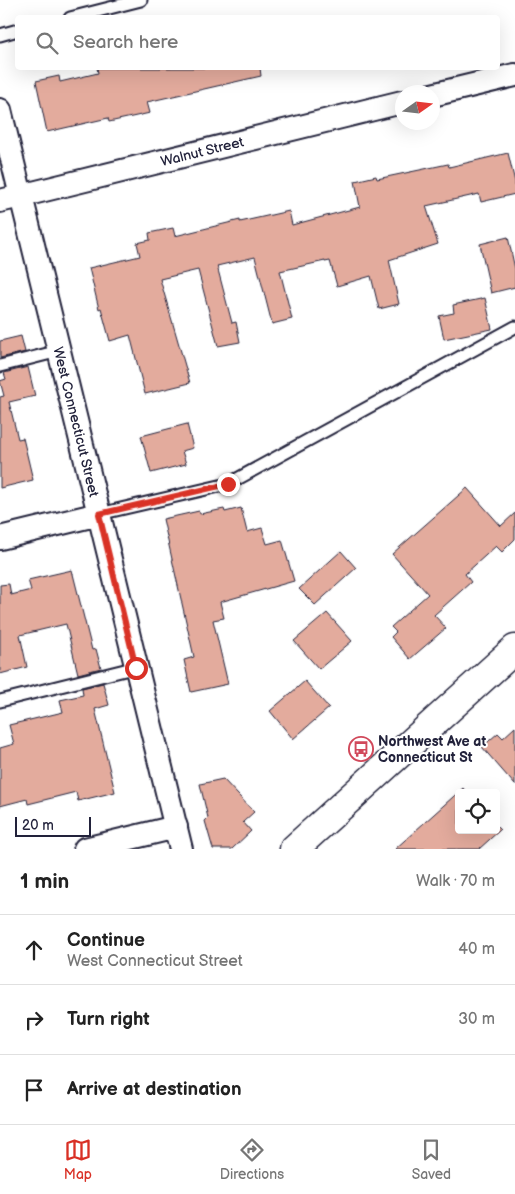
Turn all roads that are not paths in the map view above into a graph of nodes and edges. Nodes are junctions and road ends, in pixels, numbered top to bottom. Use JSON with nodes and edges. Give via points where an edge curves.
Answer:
{"nodes":[{"id":1,"x":141,"y":0,"type":"edge"},
{"id":2,"x":82,"y":15,"type":"edge"},
{"id":3,"x":15,"y":31,"type":"edge"},
{"id":4,"x":0,"y":35,"type":"edge"},
{"id":5,"x":515,"y":75,"type":"edge"},
{"id":6,"x":440,"y":93,"type":"edge"},
{"id":7,"x":395,"y":104,"type":"edge"},
{"id":8,"x":0,"y":110,"type":"edge"},
{"id":9,"x":10,"y":199,"type":"edge"},
{"id":10,"x":515,"y":328,"type":"edge"},
{"id":11,"x":59,"y":351,"type":"junction"},
{"id":12,"x":0,"y":366,"type":"edge"},
{"id":13,"x":99,"y":514,"type":"junction"},
{"id":14,"x":0,"y":538,"type":"edge"},
{"id":15,"x":515,"y":649,"type":"edge"},
{"id":16,"x":136,"y":668,"type":"junction"},
{"id":17,"x":0,"y":700,"type":"edge"},
{"id":18,"x":176,"y":827,"type":"junction"},
{"id":19,"x":85,"y":849,"type":"edge"},
{"id":20,"x":181,"y":849,"type":"edge"},
{"id":21,"x":294,"y":849,"type":"edge"}],
"edges":[{"from":1,"to":2,"type":"lane"},
{"from":3,"to":4,"type":"lane"},
{"from":5,"to":6,"type":"street"},
{"from":7,"to":9,"type":"street","name":"Walnut Street"},
{"from":8,"to":9,"type":"street","name":"West Connecticut Street"},
{"from":9,"to":11,"type":"street","name":"West Connecticut Street"},
{"from":10,"to":13,"type":"lane","via":[[228,484]]},
{"from":11,"to":12,"type":"lane"},
{"from":11,"to":13,"type":"street","name":"West Connecticut Street"},
{"from":13,"to":14,"type":"street"},
{"from":13,"to":16,"type":"street","name":"West Connecticut Street"},
{"from":15,"to":21,"type":"street"},
{"from":16,"to":17,"type":"lane"},
{"from":16,"to":18,"type":"street","name":"West Connecticut Street"},
{"from":18,"to":19,"type":"street"},
{"from":18,"to":20,"type":"street","name":"West Connecticut Street"}]}
